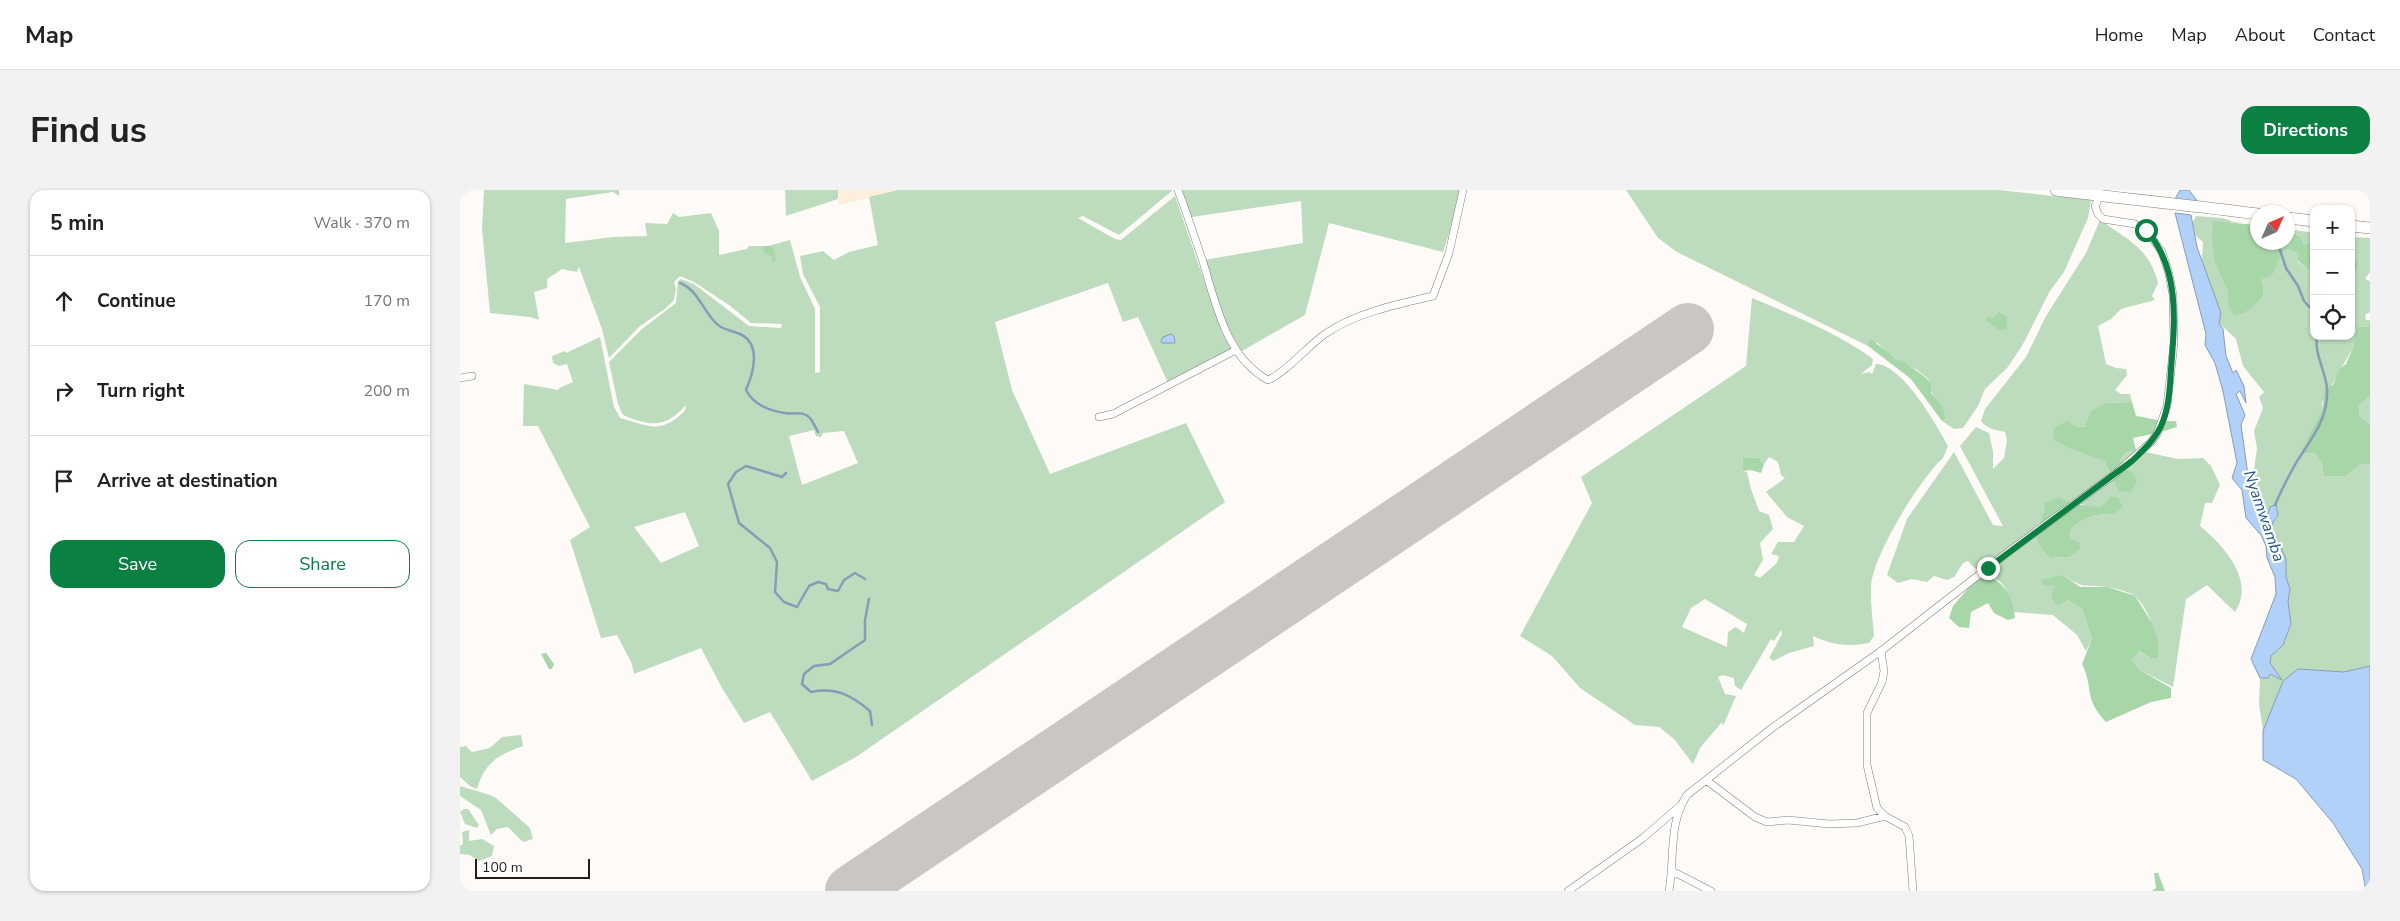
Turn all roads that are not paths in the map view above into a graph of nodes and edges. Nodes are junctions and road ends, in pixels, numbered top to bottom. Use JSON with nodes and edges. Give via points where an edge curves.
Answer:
{"nodes":[{"id":1,"x":1178,"y":190,"type":"edge"},
{"id":2,"x":1463,"y":190,"type":"edge"},
{"id":3,"x":2056,"y":190,"type":"edge"},
{"id":4,"x":2100,"y":196,"type":"junction"},
{"id":5,"x":2250,"y":213,"type":"edge"},
{"id":6,"x":2295,"y":219,"type":"edge"},
{"id":7,"x":2310,"y":221,"type":"edge"},
{"id":8,"x":2355,"y":226,"type":"edge"},
{"id":9,"x":2370,"y":228,"type":"edge"},
{"id":10,"x":1236,"y":350,"type":"junction"},
{"id":11,"x":472,"y":376,"type":"dead end"},
{"id":12,"x":460,"y":378,"type":"edge"},
{"id":13,"x":1099,"y":417,"type":"dead end"},
{"id":14,"x":1881,"y":651,"type":"junction"},
{"id":15,"x":1706,"y":780,"type":"junction"},
{"id":16,"x":1680,"y":806,"type":"junction"},
{"id":17,"x":1885,"y":816,"type":"junction"},
{"id":18,"x":1672,"y":871,"type":"junction"},
{"id":19,"x":1568,"y":891,"type":"edge"},
{"id":20,"x":1669,"y":891,"type":"edge"},
{"id":21,"x":1711,"y":891,"type":"edge"},
{"id":22,"x":1913,"y":891,"type":"edge"}],
"edges":[{"from":1,"to":10,"type":"street","via":[[1222,322]]},
{"from":2,"to":10,"type":"street","via":[[1449,253],[1433,296],[1381,308],[1326,333],[1277,376],[1268,380],[1247,364]]},
{"from":3,"to":4,"type":"highway"},
{"from":4,"to":5,"type":"highway"},
{"from":4,"to":14,"type":"street","via":[[2095,206],[2099,216],[2135,224],[2146,230],[2162,252],[2169,274],[2174,343],[2162,424],[2151,442],[2120,470]]},
{"from":6,"to":7,"type":"highway"},
{"from":8,"to":9,"type":"highway"},
{"from":10,"to":13,"type":"street","via":[[1110,415]]},
{"from":11,"to":12,"type":"street"},
{"from":14,"to":15,"type":"street","via":[[1787,717]]},
{"from":14,"to":17,"type":"street","via":[[1883,677],[1868,708],[1866,745],[1874,799]]},
{"from":15,"to":16,"type":"street","via":[[1687,794]]},
{"from":15,"to":17,"type":"street","via":[[1755,817],[1767,822],[1857,823]]},
{"from":16,"to":18,"type":"street","via":[[1674,823]]},
{"from":16,"to":19,"type":"street","via":[[1643,838]]},
{"from":17,"to":22,"type":"street","via":[[1905,827],[1909,836]]},
{"from":18,"to":20,"type":"street"},
{"from":18,"to":21,"type":"street"}]}
